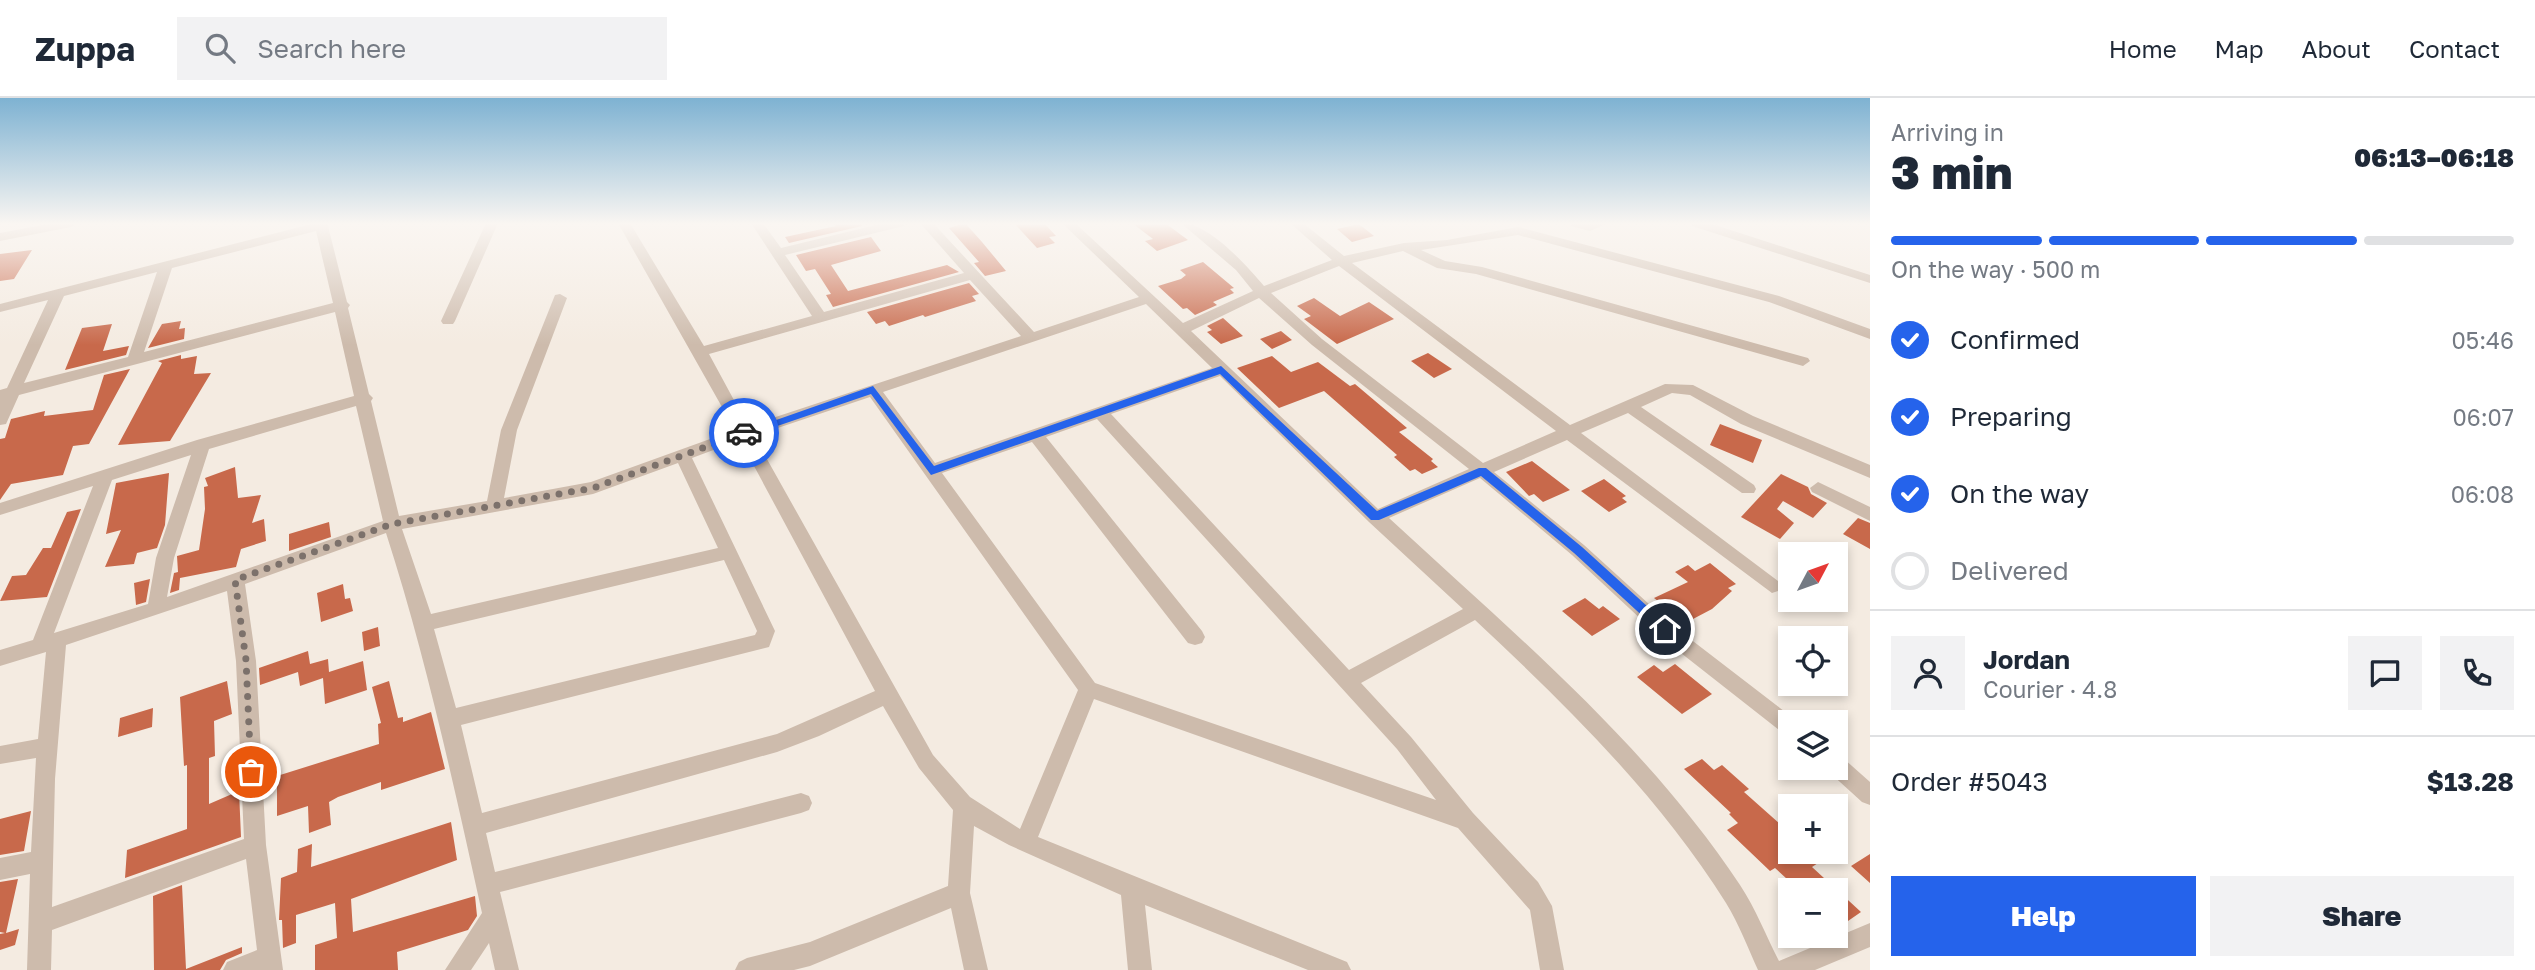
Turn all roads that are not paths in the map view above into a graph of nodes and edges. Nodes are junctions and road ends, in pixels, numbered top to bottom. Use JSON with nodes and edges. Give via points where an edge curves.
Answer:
{"nodes":[{"id":1,"x":175,"y":264,"type":"edge"},
{"id":2,"x":332,"y":264,"type":"edge"},
{"id":3,"x":474,"y":264,"type":"edge"},
{"id":4,"x":648,"y":264,"type":"edge"},
{"id":5,"x":785,"y":264,"type":"edge"},
{"id":6,"x":963,"y":264,"type":"edge"},
{"id":7,"x":1111,"y":264,"type":"edge"},
{"id":8,"x":1237,"y":264,"type":"edge"},
{"id":9,"x":1334,"y":264,"type":"edge"},
{"id":10,"x":1345,"y":264,"type":"edge"},
{"id":11,"x":1439,"y":264,"type":"edge"},
{"id":12,"x":1641,"y":264,"type":"edge"},
{"id":13,"x":1823,"y":264,"type":"edge"},
{"id":14,"x":166,"y":266,"type":"junction"},
{"id":15,"x":973,"y":275,"type":"junction"},
{"id":16,"x":1870,"y":279,"type":"edge"},
{"id":17,"x":1261,"y":292,"type":"junction"},
{"id":18,"x":58,"y":294,"type":"junction"},
{"id":19,"x":561,"y":298,"type":"dead end"},
{"id":20,"x":1148,"y":299,"type":"junction"},
{"id":21,"x":343,"y":305,"type":"junction"},
{"id":22,"x":0,"y":308,"type":"edge"},
{"id":23,"x":820,"y":317,"type":"junction"},
{"id":24,"x":448,"y":321,"type":"dead end"},
{"id":25,"x":1181,"y":330,"type":"junction"},
{"id":26,"x":1870,"y":334,"type":"edge"},
{"id":27,"x":1030,"y":337,"type":"junction"},
{"id":28,"x":700,"y":352,"type":"junction"},
{"id":29,"x":134,"y":360,"type":"junction"},
{"id":30,"x":1803,"y":361,"type":"dead end"},
{"id":31,"x":1221,"y":370,"type":"junction"},
{"id":32,"x":873,"y":390,"type":"junction"},
{"id":33,"x":7,"y":393,"type":"edge"},
{"id":34,"x":365,"y":398,"type":"junction"},
{"id":35,"x":1631,"y":407,"type":"junction"},
{"id":36,"x":1102,"y":414,"type":"junction"},
{"id":37,"x":0,"y":420,"type":"edge"},
{"id":38,"x":1569,"y":430,"type":"junction"},
{"id":39,"x":744,"y":433,"type":"junction"},
{"id":40,"x":1036,"y":435,"type":"junction"},
{"id":41,"x":203,"y":444,"type":"junction"},
{"id":42,"x":682,"y":456,"type":"junction"},
{"id":43,"x":931,"y":471,"type":"junction"},
{"id":44,"x":1482,"y":471,"type":"junction"},
{"id":45,"x":1870,"y":472,"type":"edge"},
{"id":46,"x":105,"y":476,"type":"junction"},
{"id":47,"x":1818,"y":488,"type":"dead end"},
{"id":48,"x":1748,"y":489,"type":"dead end"},
{"id":49,"x":494,"y":506,"type":"junction"},
{"id":50,"x":0,"y":509,"type":"edge"},
{"id":51,"x":1870,"y":515,"type":"edge"},
{"id":52,"x":1375,"y":517,"type":"junction"},
{"id":53,"x":392,"y":524,"type":"junction"},
{"id":54,"x":730,"y":552,"type":"junction"},
{"id":55,"x":235,"y":580,"type":"junction"},
{"id":56,"x":1772,"y":586,"type":"dead end"},
{"id":57,"x":156,"y":609,"type":"junction"},
{"id":58,"x":1478,"y":610,"type":"junction"},
{"id":59,"x":422,"y":624,"type":"junction"},
{"id":60,"x":1195,"y":638,"type":"dead end"},
{"id":61,"x":48,"y":644,"type":"junction"},
{"id":62,"x":0,"y":659,"type":"edge"},
{"id":63,"x":1347,"y":681,"type":"junction"},
{"id":64,"x":1088,"y":689,"type":"junction"},
{"id":65,"x":887,"y":695,"type":"junction"},
{"id":66,"x":1778,"y":718,"type":"edge"},
{"id":67,"x":449,"y":719,"type":"junction"},
{"id":68,"x":48,"y":746,"type":"junction"},
{"id":69,"x":0,"y":755,"type":"edge"},
{"id":70,"x":1848,"y":775,"type":"edge"},
{"id":71,"x":1870,"y":794,"type":"edge"},
{"id":72,"x":802,"y":803,"type":"dead end"},
{"id":73,"x":964,"y":806,"type":"junction"},
{"id":74,"x":1465,"y":820,"type":"junction"},
{"id":75,"x":473,"y":826,"type":"junction"},
{"id":76,"x":1025,"y":842,"type":"junction"},
{"id":77,"x":255,"y":845,"type":"junction"},
{"id":78,"x":41,"y":861,"type":"junction"},
{"id":79,"x":0,"y":869,"type":"edge"},
{"id":80,"x":486,"y":885,"type":"junction"},
{"id":81,"x":1132,"y":889,"type":"junction"},
{"id":82,"x":958,"y":893,"type":"junction"},
{"id":83,"x":494,"y":916,"type":"junction"},
{"id":84,"x":40,"y":923,"type":"junction"},
{"id":85,"x":1870,"y":934,"type":"edge"},
{"id":86,"x":812,"y":962,"type":"edge"},
{"id":87,"x":270,"y":964,"type":"edge"},
{"id":88,"x":38,"y":970,"type":"edge"},
{"id":89,"x":235,"y":970,"type":"edge"},
{"id":90,"x":457,"y":970,"type":"edge"},
{"id":91,"x":507,"y":970,"type":"edge"},
{"id":92,"x":747,"y":970,"type":"edge"},
{"id":93,"x":976,"y":970,"type":"edge"},
{"id":94,"x":1140,"y":970,"type":"edge"},
{"id":95,"x":1339,"y":970,"type":"edge"},
{"id":96,"x":1552,"y":970,"type":"edge"},
{"id":97,"x":1771,"y":970,"type":"edge"},
{"id":98,"x":1786,"y":970,"type":"edge"}],
"edges":[{"from":1,"to":14,"type":"street"},
{"from":2,"to":21,"type":"street"},
{"from":3,"to":24,"type":"street"},
{"from":4,"to":28,"type":"street"},
{"from":5,"to":23,"type":"street"},
{"from":6,"to":15,"type":"street"},
{"from":7,"to":20,"type":"street"},
{"from":8,"to":17,"type":"street"},
{"from":9,"to":17,"type":"street"},
{"from":10,"to":38,"type":"street"},
{"from":11,"to":30,"type":"street","via":[[1477,270]]},
{"from":12,"to":26,"type":"street","via":[[1773,299]]},
{"from":13,"to":16,"type":"street"},
{"from":14,"to":18,"type":"street"},
{"from":14,"to":29,"type":"street"},
{"from":15,"to":23,"type":"street"},
{"from":15,"to":27,"type":"street"},
{"from":17,"to":25,"type":"street"},
{"from":17,"to":44,"type":"street","via":[[1317,342]]},
{"from":18,"to":22,"type":"street"},
{"from":18,"to":33,"type":"street"},
{"from":19,"to":49,"type":"street","via":[[509,430]]},
{"from":20,"to":25,"type":"street"},
{"from":20,"to":27,"type":"street"},
{"from":21,"to":29,"type":"street"},
{"from":21,"to":34,"type":"street"},
{"from":23,"to":28,"type":"street"},
{"from":25,"to":31,"type":"street"},
{"from":27,"to":32,"type":"street"},
{"from":28,"to":39,"type":"street"},
{"from":29,"to":33,"type":"street"},
{"from":31,"to":36,"type":"street"},
{"from":31,"to":52,"type":"street"},
{"from":32,"to":39,"type":"street"},
{"from":32,"to":43,"type":"street"},
{"from":33,"to":37,"type":"street"},
{"from":34,"to":41,"type":"street"},
{"from":34,"to":53,"type":"street"},
{"from":35,"to":38,"type":"street"},
{"from":35,"to":45,"type":"street","via":[[1670,388],[1693,390],[1747,420]]},
{"from":35,"to":48,"type":"street"},
{"from":36,"to":40,"type":"street"},
{"from":36,"to":63,"type":"street"},
{"from":38,"to":44,"type":"street"},
{"from":38,"to":56,"type":"street"},
{"from":39,"to":42,"type":"street"},
{"from":39,"to":65,"type":"street"},
{"from":40,"to":43,"type":"street"},
{"from":40,"to":60,"type":"street"},
{"from":41,"to":46,"type":"street"},
{"from":41,"to":57,"type":"street","via":[[164,558]]},
{"from":42,"to":49,"type":"street","via":[[593,488]]},
{"from":42,"to":54,"type":"street"},
{"from":43,"to":64,"type":"street"},
{"from":44,"to":52,"type":"street"},
{"from":44,"to":66,"type":"street","via":[[1665,629]]},
{"from":46,"to":50,"type":"street"},
{"from":46,"to":61,"type":"street"},
{"from":47,"to":51,"type":"street"},
{"from":49,"to":53,"type":"street"},
{"from":52,"to":58,"type":"street"},
{"from":53,"to":55,"type":"street"},
{"from":53,"to":59,"type":"street"},
{"from":54,"to":59,"type":"street"},
{"from":54,"to":67,"type":"street","via":[[766,631],[762,641]]},
{"from":55,"to":57,"type":"street"},
{"from":55,"to":77,"type":"street","via":[[246,660]]},
{"from":57,"to":61,"type":"street"},
{"from":58,"to":63,"type":"street"},
{"from":58,"to":97,"type":"street","via":[[1628,758],[1681,820],[1734,897]]},
{"from":59,"to":67,"type":"street"},
{"from":61,"to":62,"type":"street"},
{"from":61,"to":68,"type":"street"},
{"from":63,"to":74,"type":"street"},
{"from":64,"to":74,"type":"street"},
{"from":64,"to":76,"type":"street"},
{"from":65,"to":73,"type":"street","via":[[940,783]]},
{"from":65,"to":75,"type":"street","via":[[793,737]]},
{"from":67,"to":75,"type":"street"},
{"from":68,"to":69,"type":"street"},
{"from":68,"to":78,"type":"street"},
{"from":70,"to":71,"type":"street"},
{"from":72,"to":80,"type":"street"},
{"from":73,"to":76,"type":"street"},
{"from":73,"to":82,"type":"street"},
{"from":74,"to":96,"type":"street","via":[[1541,906]]},
{"from":75,"to":80,"type":"street"},
{"from":76,"to":81,"type":"street"},
{"from":77,"to":84,"type":"street"},
{"from":77,"to":87,"type":"street"},
{"from":78,"to":79,"type":"street"},
{"from":78,"to":84,"type":"street"},
{"from":80,"to":83,"type":"street"},
{"from":81,"to":94,"type":"street"},
{"from":81,"to":95,"type":"street"},
{"from":82,"to":86,"type":"street"},
{"from":82,"to":93,"type":"street"},
{"from":83,"to":90,"type":"street"},
{"from":83,"to":91,"type":"street"},
{"from":84,"to":88,"type":"street"},
{"from":85,"to":98,"type":"street"},
{"from":86,"to":92,"type":"street"},
{"from":87,"to":89,"type":"street"}]}
